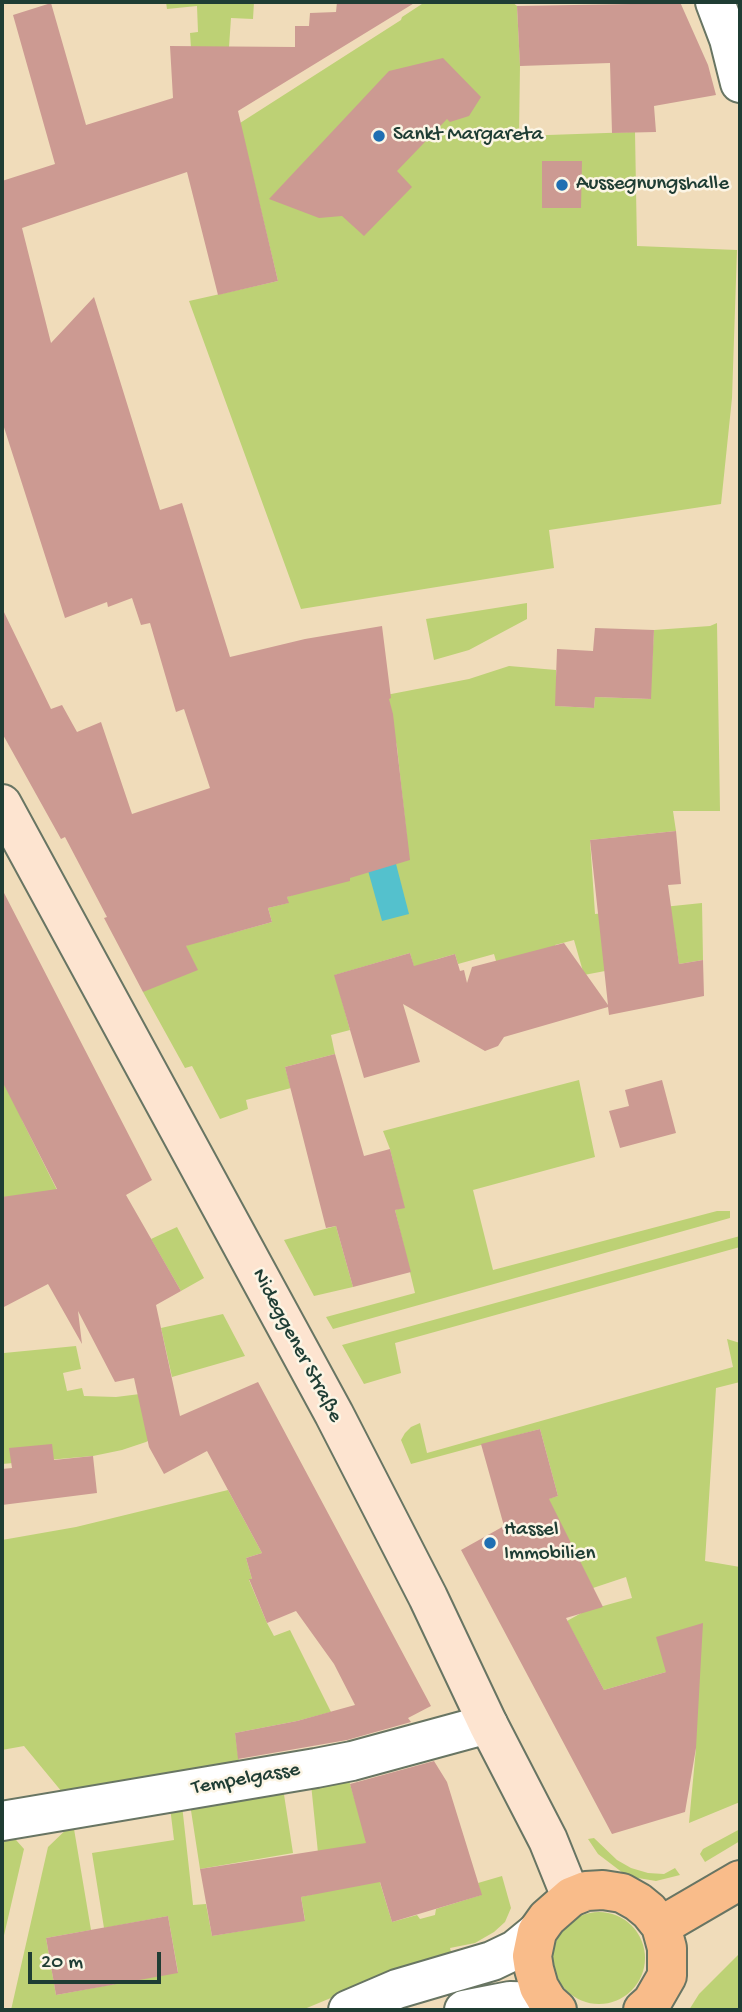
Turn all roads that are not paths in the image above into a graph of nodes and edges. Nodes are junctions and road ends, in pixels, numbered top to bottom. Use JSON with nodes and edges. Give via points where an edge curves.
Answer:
{"nodes":[{"id":1,"x":715,"y":2,"type":"edge"},
{"id":2,"x":740,"y":83,"type":"edge"},
{"id":3,"x":2,"y":804,"type":"edge"},
{"id":4,"x":488,"y":1724,"type":"junction"},
{"id":5,"x":2,"y":1821,"type":"edge"},
{"id":6,"x":740,"y":1880,"type":"edge"},
{"id":7,"x":571,"y":1897,"type":"junction"},
{"id":8,"x":661,"y":1926,"type":"junction"},
{"id":9,"x":537,"y":1932,"type":"junction"},
{"id":10,"x":553,"y":2006,"type":"edge"},
{"id":11,"x":348,"y":2010,"type":"edge"},
{"id":12,"x":464,"y":2010,"type":"edge"},
{"id":13,"x":643,"y":2010,"type":"edge"}],
"edges":[{"from":1,"to":2,"type":"street"},
{"from":3,"to":4,"type":"street","name":"Nideggener Straße","via":[[311,1370]]},
{"from":4,"to":5,"type":"street","name":"Tempelgasse","via":[[316,1768]]},
{"from":4,"to":7,"type":"street","name":"Nideggener Straße","via":[[548,1840]]},
{"from":6,"to":8,"type":"main road"},
{"from":7,"to":8,"type":"main road","via":[[603,1889],[622,1893],[649,1911]]},
{"from":7,"to":9,"type":"main road"},
{"from":8,"to":13,"type":"main road","via":[[667,1976]]},
{"from":9,"to":10,"type":"main road","via":[[532,1956],[539,1987]]},
{"from":9,"to":11,"type":"street","via":[[492,1961],[397,1989]]},
{"from":10,"to":12,"type":"street","via":[[510,2001]]}]}
